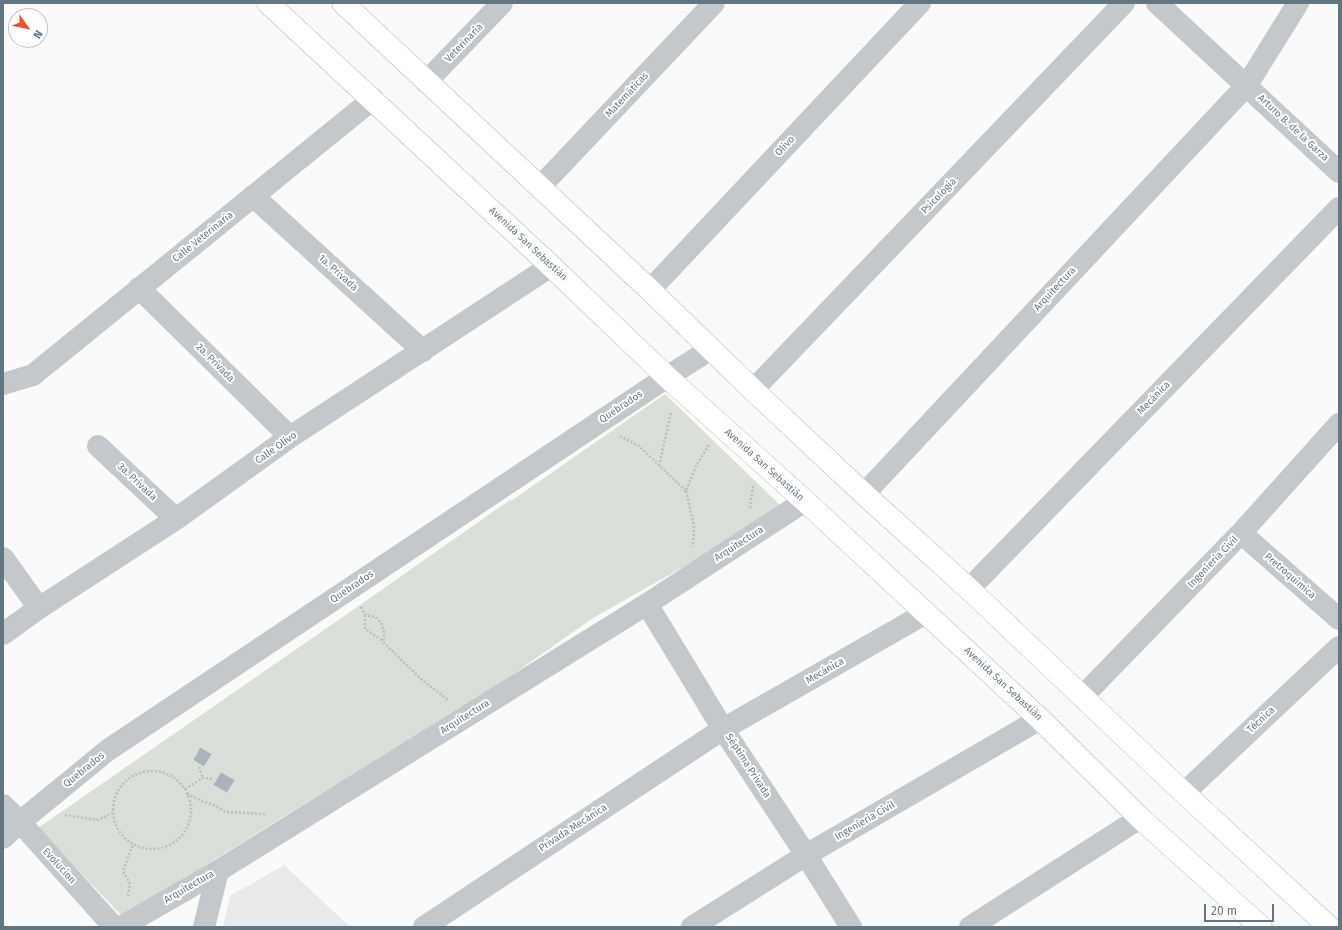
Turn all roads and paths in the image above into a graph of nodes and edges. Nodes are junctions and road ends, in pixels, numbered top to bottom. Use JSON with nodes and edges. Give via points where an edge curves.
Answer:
{"nodes":[{"id":1,"x":268,"y":3,"type":"edge"},
{"id":2,"x":343,"y":3,"type":"edge"},
{"id":3,"x":502,"y":3,"type":"edge"},
{"id":4,"x":714,"y":3,"type":"edge"},
{"id":5,"x":920,"y":3,"type":"edge"},
{"id":6,"x":1124,"y":3,"type":"edge"},
{"id":7,"x":1157,"y":3,"type":"edge"},
{"id":8,"x":1298,"y":3,"type":"edge"},
{"id":9,"x":426,"y":82,"type":"junction"},
{"id":10,"x":1247,"y":85,"type":"junction"},
{"id":11,"x":373,"y":99,"type":"junction"},
{"id":12,"x":1339,"y":172,"type":"edge"},
{"id":13,"x":540,"y":188,"type":"junction"},
{"id":14,"x":253,"y":196,"type":"junction"},
{"id":15,"x":1339,"y":208,"type":"edge"},
{"id":16,"x":551,"y":266,"type":"junction"},
{"id":17,"x":139,"y":288,"type":"junction"},
{"id":18,"x":650,"y":290,"type":"junction"},
{"id":19,"x":711,"y":349,"type":"junction"},
{"id":20,"x":423,"y":351,"type":"junction"},
{"id":21,"x":667,"y":377,"type":"junction"},
{"id":22,"x":3,"y":384,"type":"edge"},
{"id":23,"x":753,"y":390,"type":"junction"},
{"id":24,"x":671,"y":409,"type":"dead end"},
{"id":25,"x":1339,"y":424,"type":"edge"},
{"id":26,"x":619,"y":435,"type":"dead end"},
{"id":27,"x":290,"y":437,"type":"junction"},
{"id":28,"x":712,"y":440,"type":"dead end"},
{"id":29,"x":98,"y":446,"type":"dead end"},
{"id":30,"x":659,"y":466,"type":"junction"},
{"id":31,"x":753,"y":479,"type":"dead end"},
{"id":32,"x":686,"y":491,"type":"junction"},
{"id":33,"x":864,"y":494,"type":"junction"},
{"id":34,"x":805,"y":501,"type":"junction"},
{"id":35,"x":748,"y":512,"type":"dead end"},
{"id":36,"x":176,"y":519,"type":"junction"},
{"id":37,"x":1241,"y":533,"type":"junction"},
{"id":38,"x":693,"y":548,"type":"dead end"},
{"id":39,"x":3,"y":558,"type":"edge"},
{"id":40,"x":969,"y":588,"type":"junction"},
{"id":41,"x":647,"y":604,"type":"junction"},
{"id":42,"x":360,"y":605,"type":"dead end"},
{"id":43,"x":39,"y":608,"type":"junction"},
{"id":44,"x":926,"y":613,"type":"junction"},
{"id":45,"x":365,"y":615,"type":"junction"},
{"id":46,"x":1339,"y":619,"type":"edge"},
{"id":47,"x":3,"y":634,"type":"edge"},
{"id":48,"x":383,"y":642,"type":"junction"},
{"id":49,"x":1339,"y":647,"type":"edge"},
{"id":50,"x":1082,"y":697,"type":"junction"},
{"id":51,"x":450,"y":703,"type":"dead end"},
{"id":52,"x":1040,"y":719,"type":"junction"},
{"id":53,"x":723,"y":729,"type":"junction"},
{"id":54,"x":199,"y":768,"type":"dead end"},
{"id":55,"x":203,"y":778,"type":"junction"},
{"id":56,"x":214,"y":779,"type":"dead end"},
{"id":57,"x":185,"y":789,"type":"junction"},
{"id":58,"x":1184,"y":793,"type":"junction"},
{"id":59,"x":187,"y":794,"type":"junction"},
{"id":60,"x":3,"y":805,"type":"edge"},
{"id":61,"x":112,"y":813,"type":"junction"},
{"id":62,"x":59,"y":814,"type":"dead end"},
{"id":63,"x":270,"y":814,"type":"dead end"},
{"id":64,"x":1140,"y":818,"type":"junction"},
{"id":65,"x":20,"y":822,"type":"junction"},
{"id":66,"x":3,"y":838,"type":"edge"},
{"id":67,"x":133,"y":844,"type":"junction"},
{"id":68,"x":806,"y":856,"type":"junction"},
{"id":69,"x":218,"y":871,"type":"junction"},
{"id":70,"x":128,"y":897,"type":"dead end"},
{"id":71,"x":114,"y":927,"type":"edge"},
{"id":72,"x":121,"y":927,"type":"edge"},
{"id":73,"x":204,"y":927,"type":"edge"},
{"id":74,"x":424,"y":927,"type":"edge"},
{"id":75,"x":692,"y":927,"type":"edge"},
{"id":76,"x":851,"y":927,"type":"edge"},
{"id":77,"x":970,"y":927,"type":"edge"},
{"id":78,"x":1261,"y":927,"type":"edge"},
{"id":79,"x":1329,"y":927,"type":"edge"}],
"edges":[{"from":1,"to":11,"type":"main road","name":"Avenida San Sebastián"},
{"from":2,"to":9,"type":"main road"},
{"from":3,"to":9,"type":"street","name":"Veterinaria"},
{"from":4,"to":13,"type":"street","name":"Matemáticas"},
{"from":5,"to":18,"type":"street","name":"Olivo"},
{"from":6,"to":23,"type":"street","name":"Psicología"},
{"from":7,"to":10,"type":"street","name":"Arturo B. de la Garza"},
{"from":8,"to":10,"type":"street"},
{"from":9,"to":13,"type":"main road"},
{"from":10,"to":12,"type":"street","name":"Arturo B. de la Garza"},
{"from":10,"to":33,"type":"street","name":"Arquitectura"},
{"from":11,"to":14,"type":"street","name":"Calle Veterinaria"},
{"from":11,"to":16,"type":"main road","name":"Avenida San Sebastián"},
{"from":13,"to":18,"type":"main road"},
{"from":14,"to":17,"type":"street","name":"Calle Veterinaria"},
{"from":14,"to":20,"type":"street","name":"1a. Privada"},
{"from":15,"to":40,"type":"street","name":"Mecánica"},
{"from":16,"to":20,"type":"street","name":"Calle Olivo"},
{"from":16,"to":21,"type":"main road","name":"Avenida San Sebastián"},
{"from":17,"to":22,"type":"street","name":"Calle Veterinaria","via":[[33,374]]},
{"from":17,"to":27,"type":"street","name":"2a. Privada"},
{"from":18,"to":19,"type":"main road"},
{"from":19,"to":21,"type":"street","name":"Quebrados"},
{"from":19,"to":23,"type":"main road"},
{"from":20,"to":27,"type":"street","name":"Calle Olivo"},
{"from":21,"to":34,"type":"main road","name":"Avenida San Sebastián"},
{"from":21,"to":65,"type":"street","name":"Quebrados","via":[[108,750]]},
{"from":23,"to":33,"type":"main road"},
{"from":24,"to":30,"type":"path"},
{"from":25,"to":37,"type":"street","name":"Ingenieria Civil"},
{"from":26,"to":30,"type":"path","via":[[639,446]]},
{"from":27,"to":36,"type":"street","name":"Calle Olivo"},
{"from":28,"to":32,"type":"path","via":[[697,464]]},
{"from":29,"to":36,"type":"street","name":"3a. Privada"},
{"from":30,"to":32,"type":"path"},
{"from":31,"to":35,"type":"path"},
{"from":32,"to":38,"type":"path","via":[[694,527]]},
{"from":33,"to":40,"type":"main road"},
{"from":34,"to":41,"type":"street","name":"Arquitectura"},
{"from":34,"to":44,"type":"main road","name":"Avenida San Sebastián"},
{"from":36,"to":43,"type":"street","name":"Calle Olivo"},
{"from":37,"to":46,"type":"street","name":"Pretroquimica"},
{"from":37,"to":50,"type":"street","name":"Ingenieria Civil"},
{"from":39,"to":43,"type":"street"},
{"from":40,"to":50,"type":"main road"},
{"from":41,"to":53,"type":"street","name":"Séptima Privada"},
{"from":41,"to":69,"type":"street","name":"Arquitectura"},
{"from":42,"to":45,"type":"path"},
{"from":43,"to":47,"type":"street","name":"Calle Olivo"},
{"from":44,"to":52,"type":"main road","name":"Avenida San Sebastián"},
{"from":44,"to":53,"type":"street","name":"Mecánica"},
{"from":45,"to":48,"type":"path","via":[[366,629]]},
{"from":45,"to":48,"type":"path","via":[[375,617],[381,622]]},
{"from":48,"to":51,"type":"path"},
{"from":49,"to":58,"type":"street","name":"Técnica"},
{"from":50,"to":58,"type":"main road"},
{"from":52,"to":64,"type":"main road","name":"Avenida San Sebastián"},
{"from":52,"to":68,"type":"street","name":"Ingenieria Civil"},
{"from":53,"to":68,"type":"street","name":"Séptima Privada"},
{"from":53,"to":74,"type":"street","name":"Privada Mecánica"},
{"from":54,"to":55,"type":"path"},
{"from":55,"to":56,"type":"path"},
{"from":55,"to":57,"type":"path"},
{"from":57,"to":59,"type":"path"},
{"from":57,"to":61,"type":"path","via":[[168,774],[145,771],[124,782],[113,802]]},
{"from":58,"to":79,"type":"main road"},
{"from":59,"to":63,"type":"path","via":[[226,812]]},
{"from":59,"to":67,"type":"path","via":[[191,814],[180,837],[169,845],[157,849]]},
{"from":60,"to":65,"type":"street","name":"Evolucion"},
{"from":61,"to":62,"type":"path","via":[[98,820]]},
{"from":61,"to":67,"type":"path","via":[[122,836]]},
{"from":64,"to":77,"type":"street"},
{"from":64,"to":78,"type":"main road","name":"Avenida San Sebastián"},
{"from":65,"to":66,"type":"street","name":"Quebrados"},
{"from":65,"to":71,"type":"street","name":"Evolucion"},
{"from":67,"to":70,"type":"path","via":[[123,871],[130,884]]},
{"from":68,"to":75,"type":"street","name":"Ingenieria Civil"},
{"from":68,"to":76,"type":"street","name":"Séptima Privada"},
{"from":69,"to":72,"type":"street","name":"Arquitectura"},
{"from":69,"to":73,"type":"street"}]}
